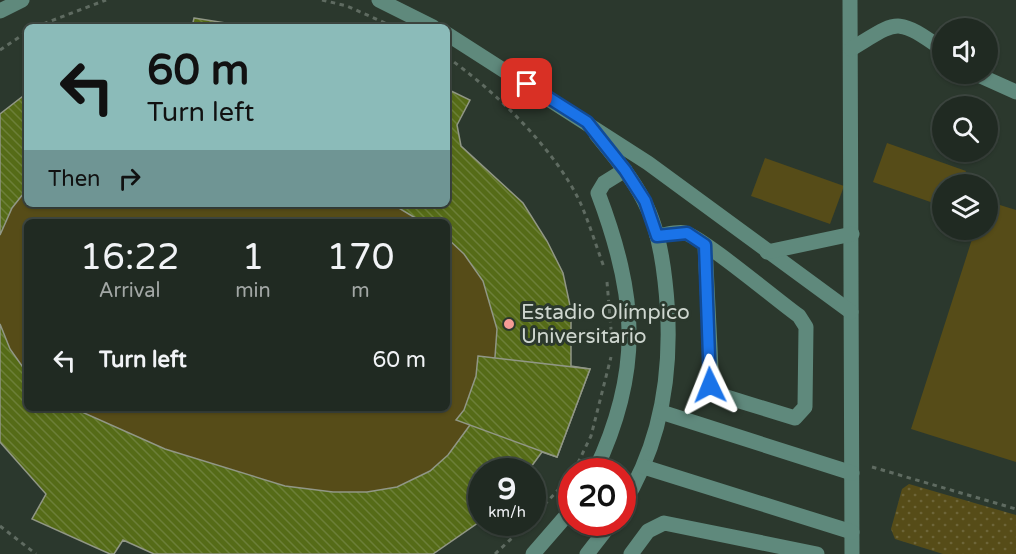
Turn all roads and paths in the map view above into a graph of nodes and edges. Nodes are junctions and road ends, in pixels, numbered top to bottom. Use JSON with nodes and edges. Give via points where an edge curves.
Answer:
{"nodes":[{"id":1,"x":22,"y":0,"type":"edge"},
{"id":2,"x":106,"y":0,"type":"edge"},
{"id":3,"x":322,"y":0,"type":"edge"},
{"id":4,"x":379,"y":0,"type":"edge"},
{"id":5,"x":850,"y":0,"type":"edge"},
{"id":6,"x":0,"y":11,"type":"edge"},
{"id":7,"x":43,"y":24,"type":"edge"},
{"id":8,"x":387,"y":24,"type":"edge"},
{"id":9,"x":428,"y":24,"type":"edge"},
{"id":10,"x":24,"y":34,"type":"edge"},
{"id":11,"x":450,"y":36,"type":"edge"},
{"id":12,"x":932,"y":42,"type":"edge"},
{"id":13,"x":851,"y":49,"type":"junction"},
{"id":14,"x":0,"y":50,"type":"edge"},
{"id":15,"x":450,"y":59,"type":"edge"},
{"id":16,"x":998,"y":84,"type":"edge"},
{"id":17,"x":1016,"y":92,"type":"edge"},
{"id":18,"x":587,"y":122,"type":"junction"},
{"id":19,"x":625,"y":170,"type":"junction"},
{"id":20,"x":852,"y":234,"type":"junction"},
{"id":21,"x":657,"y":236,"type":"junction"},
{"id":22,"x":705,"y":245,"type":"junction"},
{"id":23,"x":767,"y":252,"type":"junction"},
{"id":24,"x":851,"y":312,"type":"junction"},
{"id":25,"x":661,"y":412,"type":"junction"},
{"id":26,"x":580,"y":458,"type":"edge"},
{"id":27,"x":602,"y":458,"type":"edge"},
{"id":28,"x":872,"y":467,"type":"dead end"},
{"id":29,"x":644,"y":468,"type":"junction"},
{"id":30,"x":852,"y":473,"type":"junction"},
{"id":31,"x":636,"y":482,"type":"edge"},
{"id":32,"x":558,"y":489,"type":"edge"},
{"id":33,"x":546,"y":503,"type":"edge"},
{"id":34,"x":1016,"y":509,"type":"edge"},
{"id":35,"x":558,"y":525,"type":"edge"},
{"id":36,"x":0,"y":526,"type":"edge"},
{"id":37,"x":852,"y":532,"type":"junction"},
{"id":38,"x":514,"y":536,"type":"edge"},
{"id":39,"x":601,"y":536,"type":"edge"},
{"id":40,"x":36,"y":554,"type":"edge"},
{"id":41,"x":495,"y":554,"type":"edge"},
{"id":42,"x":533,"y":554,"type":"edge"},
{"id":43,"x":587,"y":554,"type":"edge"},
{"id":44,"x":631,"y":554,"type":"edge"},
{"id":45,"x":817,"y":554,"type":"edge"},
{"id":46,"x":852,"y":554,"type":"edge"}],
"edges":[{"from":1,"to":6,"type":"street"},
{"from":2,"to":7,"type":"path"},
{"from":3,"to":8,"type":"path"},
{"from":4,"to":9,"type":"street"},
{"from":5,"to":13,"type":"street"},
{"from":10,"to":14,"type":"path"},
{"from":11,"to":18,"type":"street"},
{"from":12,"to":13,"type":"street","via":[[910,27],[896,25]]},
{"from":13,"to":20,"type":"street"},
{"from":15,"to":26,"type":"path","via":[[479,80],[538,139],[579,201],[606,272],[613,349],[591,436]]},
{"from":16,"to":17,"type":"street"},
{"from":18,"to":19,"type":"street"},
{"from":18,"to":23,"type":"street"},
{"from":19,"to":21,"type":"street","via":[[645,201]]},
{"from":19,"to":27,"type":"street","via":[[604,183],[598,194],[622,264],[630,332],[623,396]]},
{"from":20,"to":23,"type":"street"},
{"from":20,"to":24,"type":"street"},
{"from":21,"to":22,"type":"street","via":[[687,233]]},
{"from":21,"to":25,"type":"street","via":[[667,298],[668,337]]},
{"from":22,"to":22,"type":"street","via":[[805,324],[805,406],[795,418],[720,396],[712,389]]},
{"from":23,"to":24,"type":"street"},
{"from":24,"to":30,"type":"street"},
{"from":25,"to":29,"type":"street"},
{"from":25,"to":30,"type":"street"},
{"from":28,"to":34,"type":"path"},
{"from":29,"to":31,"type":"street"},
{"from":29,"to":37,"type":"street"},
{"from":30,"to":37,"type":"street"},
{"from":32,"to":33,"type":"path"},
{"from":35,"to":42,"type":"street"},
{"from":36,"to":40,"type":"path"},
{"from":37,"to":46,"type":"street"},
{"from":38,"to":41,"type":"path"},
{"from":39,"to":43,"type":"street"},
{"from":44,"to":45,"type":"street","via":[[648,531],[664,523]]}]}
